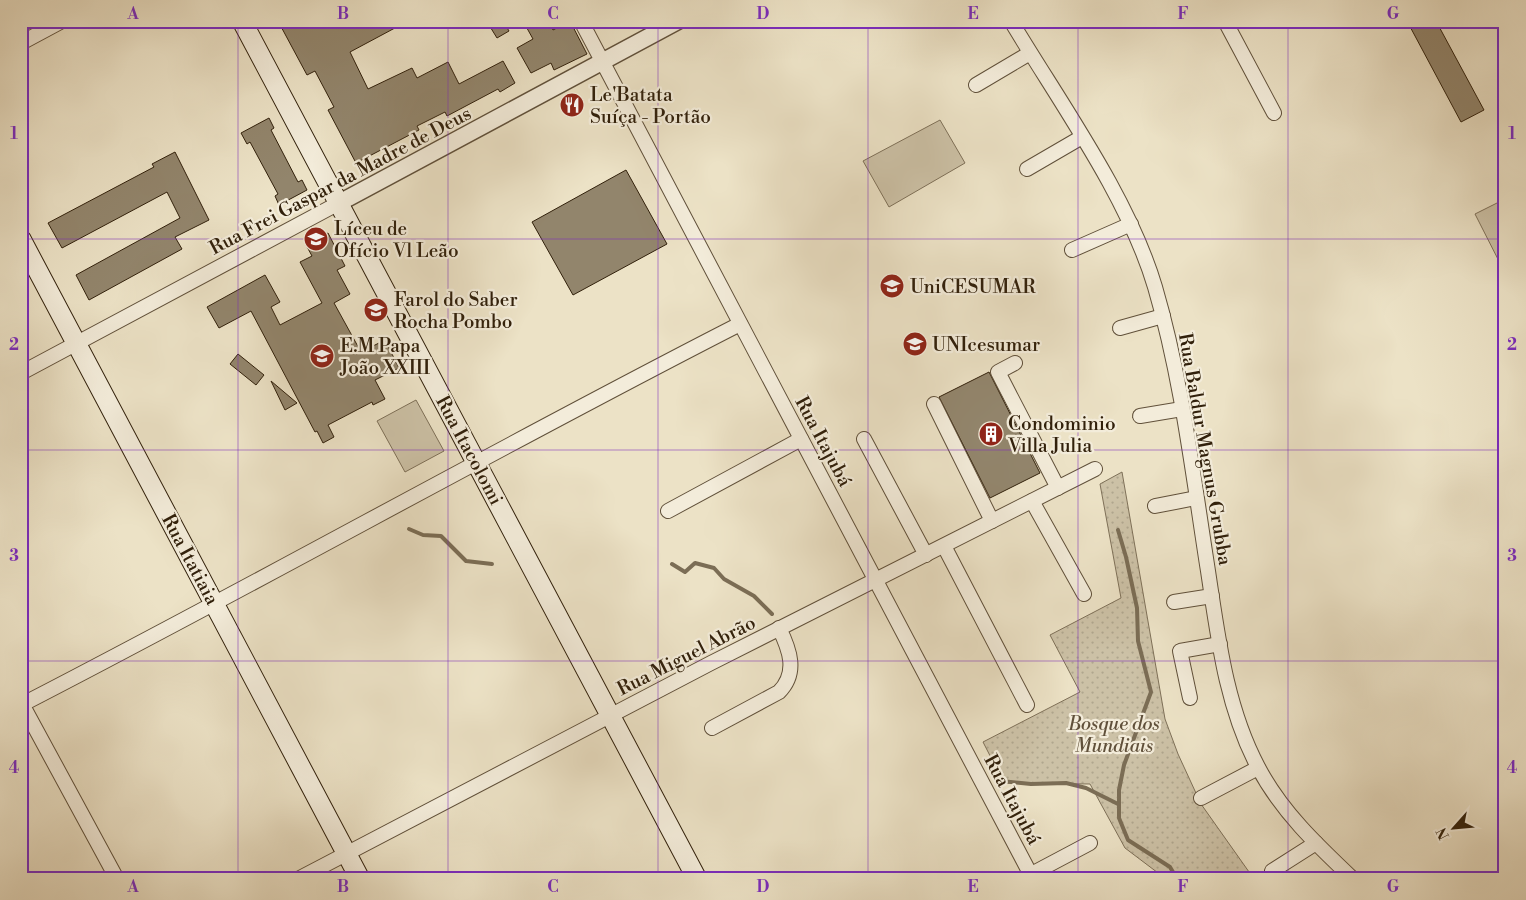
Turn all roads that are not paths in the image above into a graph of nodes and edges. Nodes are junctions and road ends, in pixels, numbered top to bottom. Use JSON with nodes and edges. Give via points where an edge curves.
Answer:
{"nodes":[{"id":1,"x":62,"y":21,"type":"edge"},
{"id":2,"x":242,"y":21,"type":"edge"},
{"id":3,"x":581,"y":21,"type":"edge"},
{"id":4,"x":678,"y":21,"type":"edge"},
{"id":5,"x":1011,"y":21,"type":"edge"},
{"id":6,"x":1225,"y":21,"type":"edge"},
{"id":7,"x":21,"y":43,"type":"edge"},
{"id":8,"x":1030,"y":53,"type":"junction"},
{"id":9,"x":602,"y":62,"type":"junction"},
{"id":10,"x":976,"y":85,"type":"dead end"},
{"id":11,"x":1274,"y":113,"type":"dead end"},
{"id":12,"x":1082,"y":137,"type":"junction"},
{"id":13,"x":1027,"y":170,"type":"dead end"},
{"id":14,"x":339,"y":203,"type":"junction"},
{"id":15,"x":1131,"y":224,"type":"junction"},
{"id":16,"x":21,"y":239,"type":"edge"},
{"id":17,"x":1072,"y":250,"type":"dead end"},
{"id":18,"x":1163,"y":316,"type":"junction"},
{"id":19,"x":740,"y":324,"type":"junction"},
{"id":20,"x":1120,"y":328,"type":"dead end"},
{"id":21,"x":76,"y":344,"type":"junction"},
{"id":22,"x":1015,"y":363,"type":"dead end"},
{"id":23,"x":21,"y":373,"type":"edge"},
{"id":24,"x":934,"y":404,"type":"dead end"},
{"id":25,"x":1182,"y":409,"type":"junction"},
{"id":26,"x":1140,"y":416,"type":"dead end"},
{"id":27,"x":864,"y":439,"type":"dead end"},
{"id":28,"x":801,"y":440,"type":"junction"},
{"id":29,"x":477,"y":463,"type":"junction"},
{"id":30,"x":1095,"y":469,"type":"dead end"},
{"id":31,"x":1058,"y":488,"type":"junction"},
{"id":32,"x":1196,"y":498,"type":"junction"},
{"id":33,"x":1032,"y":501,"type":"junction"},
{"id":34,"x":1155,"y":506,"type":"dead end"},
{"id":35,"x":668,"y":511,"type":"dead end"},
{"id":36,"x":992,"y":521,"type":"junction"},
{"id":37,"x":944,"y":546,"type":"junction"},
{"id":38,"x":926,"y":555,"type":"junction"},
{"id":39,"x":876,"y":580,"type":"junction"},
{"id":40,"x":1084,"y":594,"type":"dead end"},
{"id":41,"x":1212,"y":596,"type":"junction"},
{"id":42,"x":1174,"y":602,"type":"dead end"},
{"id":43,"x":214,"y":603,"type":"junction"},
{"id":44,"x":779,"y":628,"type":"junction"},
{"id":45,"x":1220,"y":644,"type":"junction"},
{"id":46,"x":1190,"y":698,"type":"dead end"},
{"id":47,"x":22,"y":704,"type":"edge"},
{"id":48,"x":1027,"y":705,"type":"dead end"},
{"id":49,"x":611,"y":716,"type":"junction"},
{"id":50,"x":712,"y":728,"type":"dead end"},
{"id":51,"x":1258,"y":768,"type":"junction"},
{"id":52,"x":1201,"y":798,"type":"dead end"},
{"id":53,"x":1090,"y":843,"type":"dead end"},
{"id":54,"x":1316,"y":843,"type":"junction"},
{"id":55,"x":347,"y":853,"type":"junction"},
{"id":56,"x":1272,"y":871,"type":"dead end"},
{"id":57,"x":1029,"y":877,"type":"edge"},
{"id":58,"x":117,"y":879,"type":"edge"},
{"id":59,"x":298,"y":879,"type":"edge"},
{"id":60,"x":360,"y":879,"type":"edge"},
{"id":61,"x":697,"y":879,"type":"edge"},
{"id":62,"x":1352,"y":879,"type":"edge"}],
"edges":[{"from":1,"to":7,"type":"street"},
{"from":2,"to":14,"type":"main road","name":"Rua Itacolomi"},
{"from":3,"to":9,"type":"street","name":"Rua Itajubá"},
{"from":4,"to":9,"type":"street","name":"Rua Frei Gaspar da Madre de Deus"},
{"from":5,"to":8,"type":"street","name":"Rua Baldur Magnus Grubba"},
{"from":6,"to":11,"type":"street"},
{"from":8,"to":10,"type":"street"},
{"from":8,"to":12,"type":"street","name":"Rua Baldur Magnus Grubba"},
{"from":9,"to":14,"type":"street","name":"Rua Frei Gaspar da Madre de Deus"},
{"from":9,"to":19,"type":"street","name":"Rua Itajubá"},
{"from":12,"to":13,"type":"street"},
{"from":12,"to":15,"type":"street","name":"Rua Baldur Magnus Grubba"},
{"from":14,"to":21,"type":"street","name":"Rua Frei Gaspar da Madre de Deus"},
{"from":14,"to":29,"type":"main road","name":"Rua Itacolomi"},
{"from":15,"to":17,"type":"street"},
{"from":15,"to":18,"type":"street","name":"Rua Baldur Magnus Grubba","via":[[1148,264]]},
{"from":16,"to":21,"type":"main road","name":"Rua Itatiaia"},
{"from":18,"to":20,"type":"street"},
{"from":18,"to":25,"type":"street","name":"Rua Baldur Magnus Grubba"},
{"from":19,"to":28,"type":"street","name":"Rua Itajubá"},
{"from":19,"to":29,"type":"street"},
{"from":21,"to":23,"type":"street","name":"Rua Frei Gaspar da Madre de Deus"},
{"from":21,"to":43,"type":"main road","name":"Rua Itatiaia"},
{"from":22,"to":31,"type":"street","via":[[998,372]]},
{"from":24,"to":36,"type":"street"},
{"from":25,"to":26,"type":"street"},
{"from":25,"to":32,"type":"street","name":"Rua Baldur Magnus Grubba"},
{"from":27,"to":38,"type":"street"},
{"from":28,"to":35,"type":"street"},
{"from":28,"to":39,"type":"street","name":"Rua Itajubá"},
{"from":29,"to":43,"type":"street"},
{"from":29,"to":49,"type":"main road","name":"Rua Itacolomi"},
{"from":30,"to":31,"type":"street","name":"Rua Miguel Abrão"},
{"from":31,"to":33,"type":"street","name":"Rua Miguel Abrão"},
{"from":32,"to":34,"type":"street"},
{"from":32,"to":41,"type":"street","name":"Rua Baldur Magnus Grubba"},
{"from":33,"to":36,"type":"street","name":"Rua Miguel Abrão"},
{"from":33,"to":40,"type":"street"},
{"from":36,"to":37,"type":"street","name":"Rua Miguel Abrão"},
{"from":37,"to":38,"type":"street","name":"Rua Miguel Abrão"},
{"from":37,"to":48,"type":"street"},
{"from":38,"to":39,"type":"street","name":"Rua Miguel Abrão"},
{"from":39,"to":44,"type":"street","name":"Rua Miguel Abrão"},
{"from":39,"to":57,"type":"street","name":"Rua Itajubá"},
{"from":41,"to":42,"type":"street"},
{"from":41,"to":45,"type":"street","name":"Rua Baldur Magnus Grubba"},
{"from":43,"to":47,"type":"street"},
{"from":43,"to":55,"type":"main road","name":"Rua Itatiaia"},
{"from":44,"to":49,"type":"street","name":"Rua Miguel Abrão"},
{"from":44,"to":50,"type":"street","via":[[787,643],[792,668],[785,686]]},
{"from":45,"to":46,"type":"street","via":[[1180,651]]},
{"from":45,"to":51,"type":"street","name":"Rua Baldur Magnus Grubba","via":[[1235,711]]},
{"from":47,"to":58,"type":"street"},
{"from":49,"to":55,"type":"street","name":"Rua Miguel Abrão"},
{"from":49,"to":61,"type":"main road","name":"Rua Itacolomi"},
{"from":51,"to":52,"type":"street"},
{"from":51,"to":54,"type":"street","name":"Rua Baldur Magnus Grubba","via":[[1279,802]]},
{"from":53,"to":57,"type":"street"},
{"from":54,"to":56,"type":"street"},
{"from":54,"to":62,"type":"street","name":"Rua Baldur Magnus Grubba"},
{"from":55,"to":59,"type":"street","name":"Rua Miguel Abrão"},
{"from":55,"to":60,"type":"main road","name":"Rua Itatiaia"}]}
